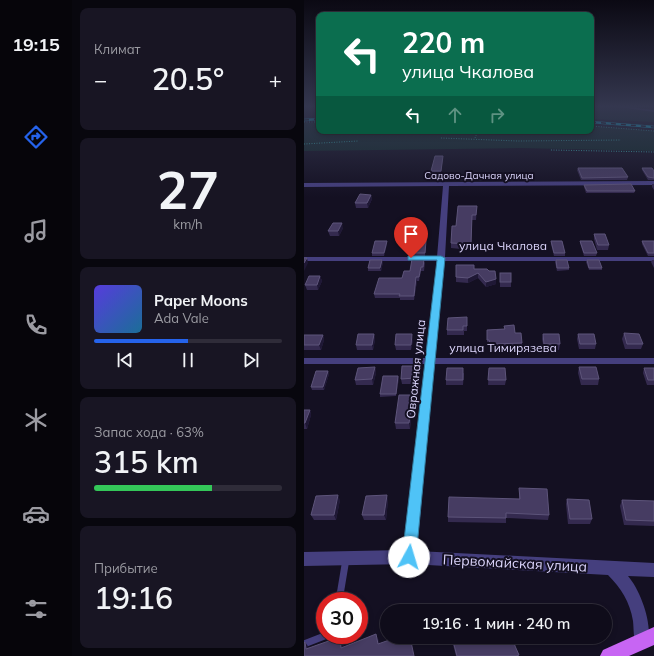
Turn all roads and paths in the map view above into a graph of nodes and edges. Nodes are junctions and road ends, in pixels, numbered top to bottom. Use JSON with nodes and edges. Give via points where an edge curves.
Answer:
{"nodes":[{"id":1,"x":441,"y":138,"type":"dead end"},
{"id":2,"x":475,"y":138,"type":"joint"},
{"id":3,"x":621,"y":140,"type":"dead end"},
{"id":4,"x":358,"y":141,"type":"dead end"},
{"id":5,"x":304,"y":144,"type":"edge"},
{"id":6,"x":551,"y":150,"type":"dead end"},
{"id":7,"x":654,"y":152,"type":"edge"},
{"id":8,"x":654,"y":183,"type":"edge"},
{"id":9,"x":446,"y":184,"type":"junction"},
{"id":10,"x":304,"y":185,"type":"edge"},
{"id":11,"x":441,"y":258,"type":"junction"},
{"id":12,"x":304,"y":259,"type":"edge"},
{"id":13,"x":654,"y":259,"type":"edge"},
{"id":14,"x":304,"y":361,"type":"edge"},
{"id":15,"x":430,"y":361,"type":"junction"},
{"id":16,"x":654,"y":361,"type":"edge"},
{"id":17,"x":409,"y":557,"type":"junction"},
{"id":18,"x":346,"y":558,"type":"junction"},
{"id":19,"x":304,"y":559,"type":"edge"},
{"id":20,"x":612,"y":569,"type":"junction"},
{"id":21,"x":654,"y":570,"type":"edge"},
{"id":22,"x":340,"y":592,"type":"edge"},
{"id":23,"x":648,"y":638,"type":"edge"},
{"id":24,"x":316,"y":639,"type":"edge"},
{"id":25,"x":304,"y":644,"type":"edge"},
{"id":26,"x":609,"y":656,"type":"edge"}],
"edges":[{"from":1,"to":2,"type":"path"},
{"from":2,"to":3,"type":"path","via":[[518,141]]},
{"from":4,"to":5,"type":"path"},
{"from":6,"to":7,"type":"path"},
{"from":8,"to":9,"type":"street","name":"Садово-Дачная улица"},
{"from":9,"to":10,"type":"street","name":"Садово-Дачная улица"},
{"from":9,"to":11,"type":"street","name":"Овражная улица"},
{"from":11,"to":12,"type":"street","name":"улица Чкалова"},
{"from":11,"to":13,"type":"street","name":"улица Чкалова"},
{"from":11,"to":15,"type":"street","name":"Овражная улица"},
{"from":14,"to":15,"type":"street","name":"улица Тимирязева"},
{"from":15,"to":16,"type":"street","name":"улица Тимирязева"},
{"from":15,"to":17,"type":"street","name":"Овражная улица"},
{"from":17,"to":18,"type":"street","name":"Первомайская улица"},
{"from":17,"to":20,"type":"street","name":"Первомайская улица"},
{"from":18,"to":19,"type":"street","name":"Первомайская улица"},
{"from":18,"to":22,"type":"lane"},
{"from":20,"to":21,"type":"street","name":"Первомайская улица"},
{"from":20,"to":23,"type":"street","via":[[626,582],[636,600]]},
{"from":23,"to":26,"type":"main road"},
{"from":24,"to":25,"type":"lane"}]}
